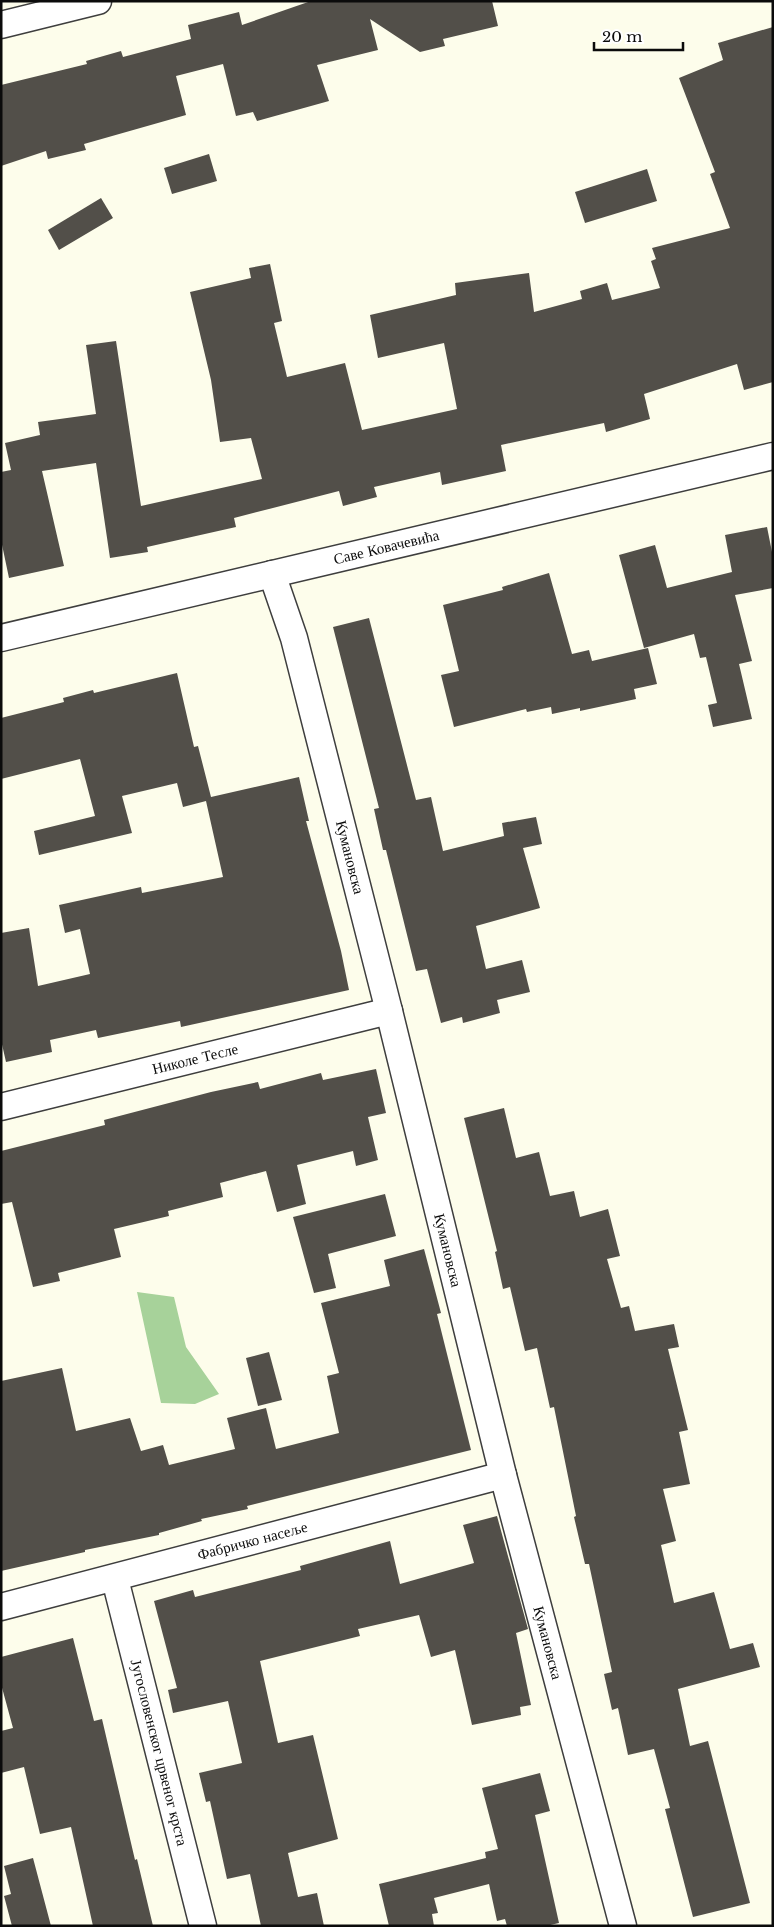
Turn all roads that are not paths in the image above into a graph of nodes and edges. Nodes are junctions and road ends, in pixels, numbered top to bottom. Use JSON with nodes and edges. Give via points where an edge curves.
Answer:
{"nodes":[{"id":1,"x":98,"y":1,"type":"edge"},
{"id":2,"x":1,"y":25,"type":"edge"},
{"id":3,"x":773,"y":456,"type":"edge"},
{"id":4,"x":272,"y":574,"type":"junction"},
{"id":5,"x":1,"y":638,"type":"edge"},
{"id":6,"x":389,"y":1011,"type":"junction"},
{"id":7,"x":1,"y":1107,"type":"edge"},
{"id":8,"x":503,"y":1476,"type":"junction"},
{"id":9,"x":115,"y":1579,"type":"junction"},
{"id":10,"x":1,"y":1608,"type":"edge"},
{"id":11,"x":203,"y":1926,"type":"edge"},
{"id":12,"x":623,"y":1926,"type":"edge"}],
"edges":[{"from":1,"to":2,"type":"street"},
{"from":3,"to":4,"type":"street","name":"Саве Ковачевића"},
{"from":4,"to":5,"type":"street","name":"Саве Ковачевића"},
{"from":4,"to":6,"type":"street","name":"Кумановска","via":[[294,638]]},
{"from":6,"to":7,"type":"street","name":"Николе Тесле"},
{"from":6,"to":8,"type":"street","name":"Кумановска"},
{"from":8,"to":9,"type":"street","name":"Фабричко насеље"},
{"from":8,"to":12,"type":"street","name":"Кумановска"},
{"from":9,"to":10,"type":"street","name":"Фабричко насеље"},
{"from":9,"to":11,"type":"street","name":"Југословенског црвеног крста"}]}
